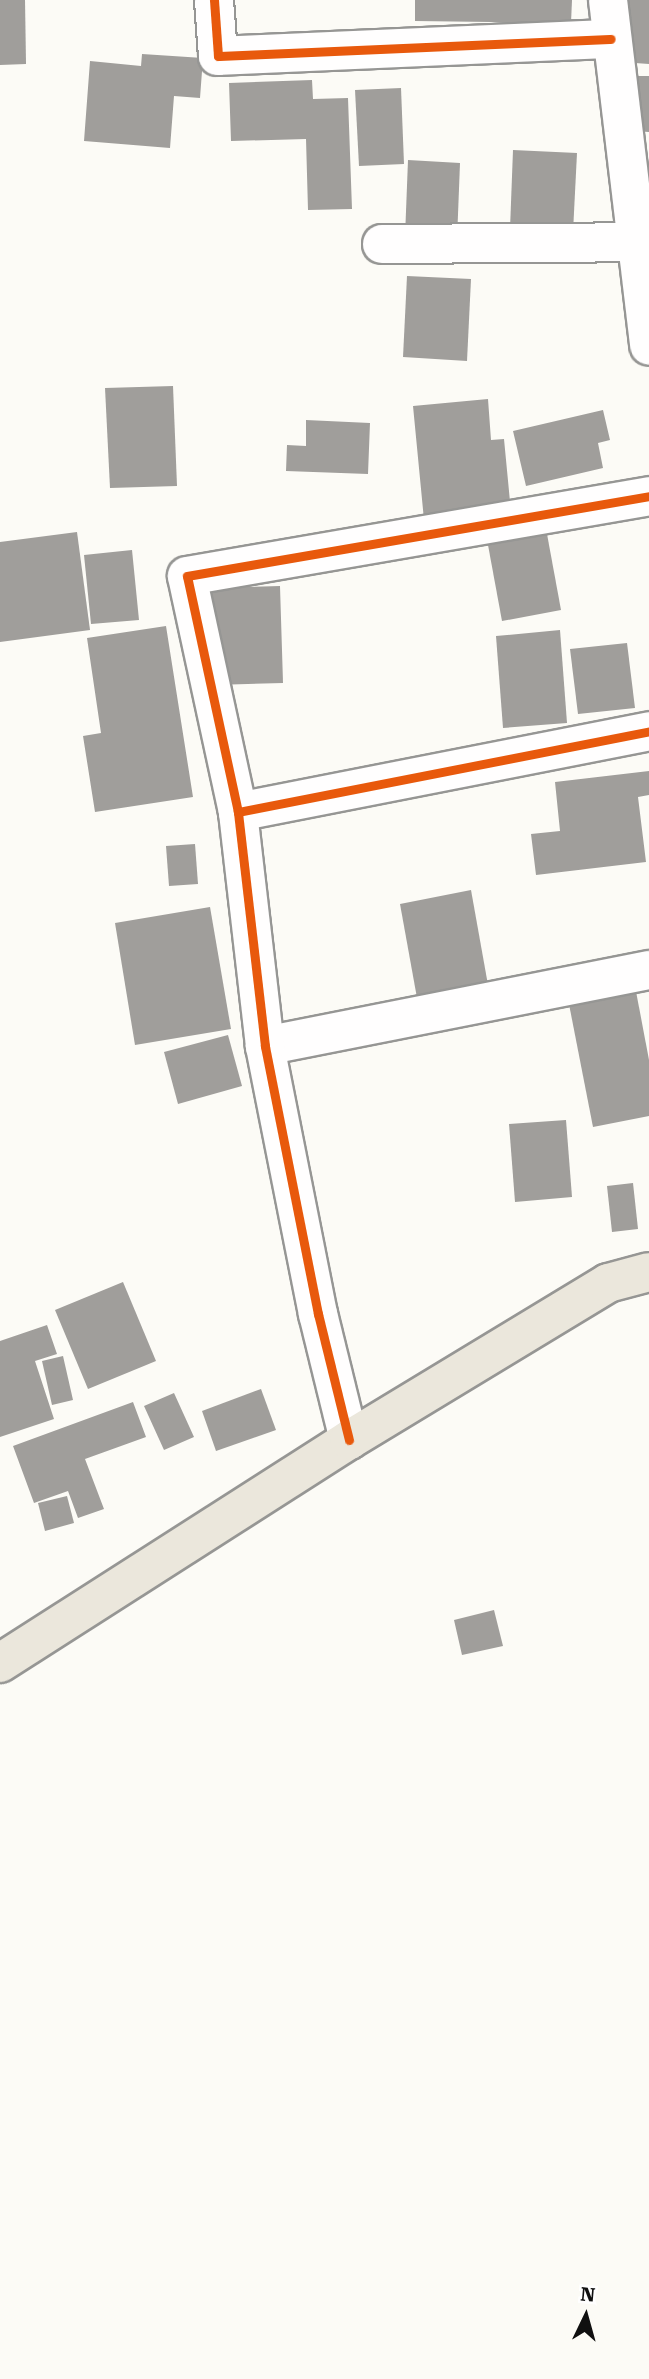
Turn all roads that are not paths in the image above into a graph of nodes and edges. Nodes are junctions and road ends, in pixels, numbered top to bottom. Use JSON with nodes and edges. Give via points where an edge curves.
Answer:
{"nodes":[{"id":1,"x":214,"y":0,"type":"edge"},
{"id":2,"x":608,"y":0,"type":"edge"},
{"id":3,"x":611,"y":39,"type":"junction"},
{"id":4,"x":642,"y":242,"type":"edge"},
{"id":5,"x":382,"y":244,"type":"dead end"},
{"id":6,"x":649,"y":346,"type":"edge"},
{"id":7,"x":649,"y":496,"type":"edge"},
{"id":8,"x":649,"y":731,"type":"edge"},
{"id":9,"x":238,"y":812,"type":"junction"},
{"id":10,"x":649,"y":970,"type":"edge"},
{"id":11,"x":265,"y":1046,"type":"junction"},
{"id":12,"x":649,"y":1272,"type":"edge"},
{"id":13,"x":349,"y":1440,"type":"junction"},
{"id":14,"x":0,"y":1662,"type":"edge"}],
"edges":[{"from":1,"to":3,"type":"street","via":[[218,56]]},
{"from":2,"to":3,"type":"street"},
{"from":3,"to":4,"type":"street"},
{"from":4,"to":5,"type":"street"},
{"from":4,"to":6,"type":"street"},
{"from":7,"to":9,"type":"street","via":[[187,576]]},
{"from":8,"to":9,"type":"street"},
{"from":9,"to":11,"type":"street"},
{"from":10,"to":11,"type":"street"},
{"from":11,"to":13,"type":"street","via":[[318,1314]]},
{"from":12,"to":13,"type":"main road","via":[[608,1283]]},
{"from":13,"to":14,"type":"main road"}]}
